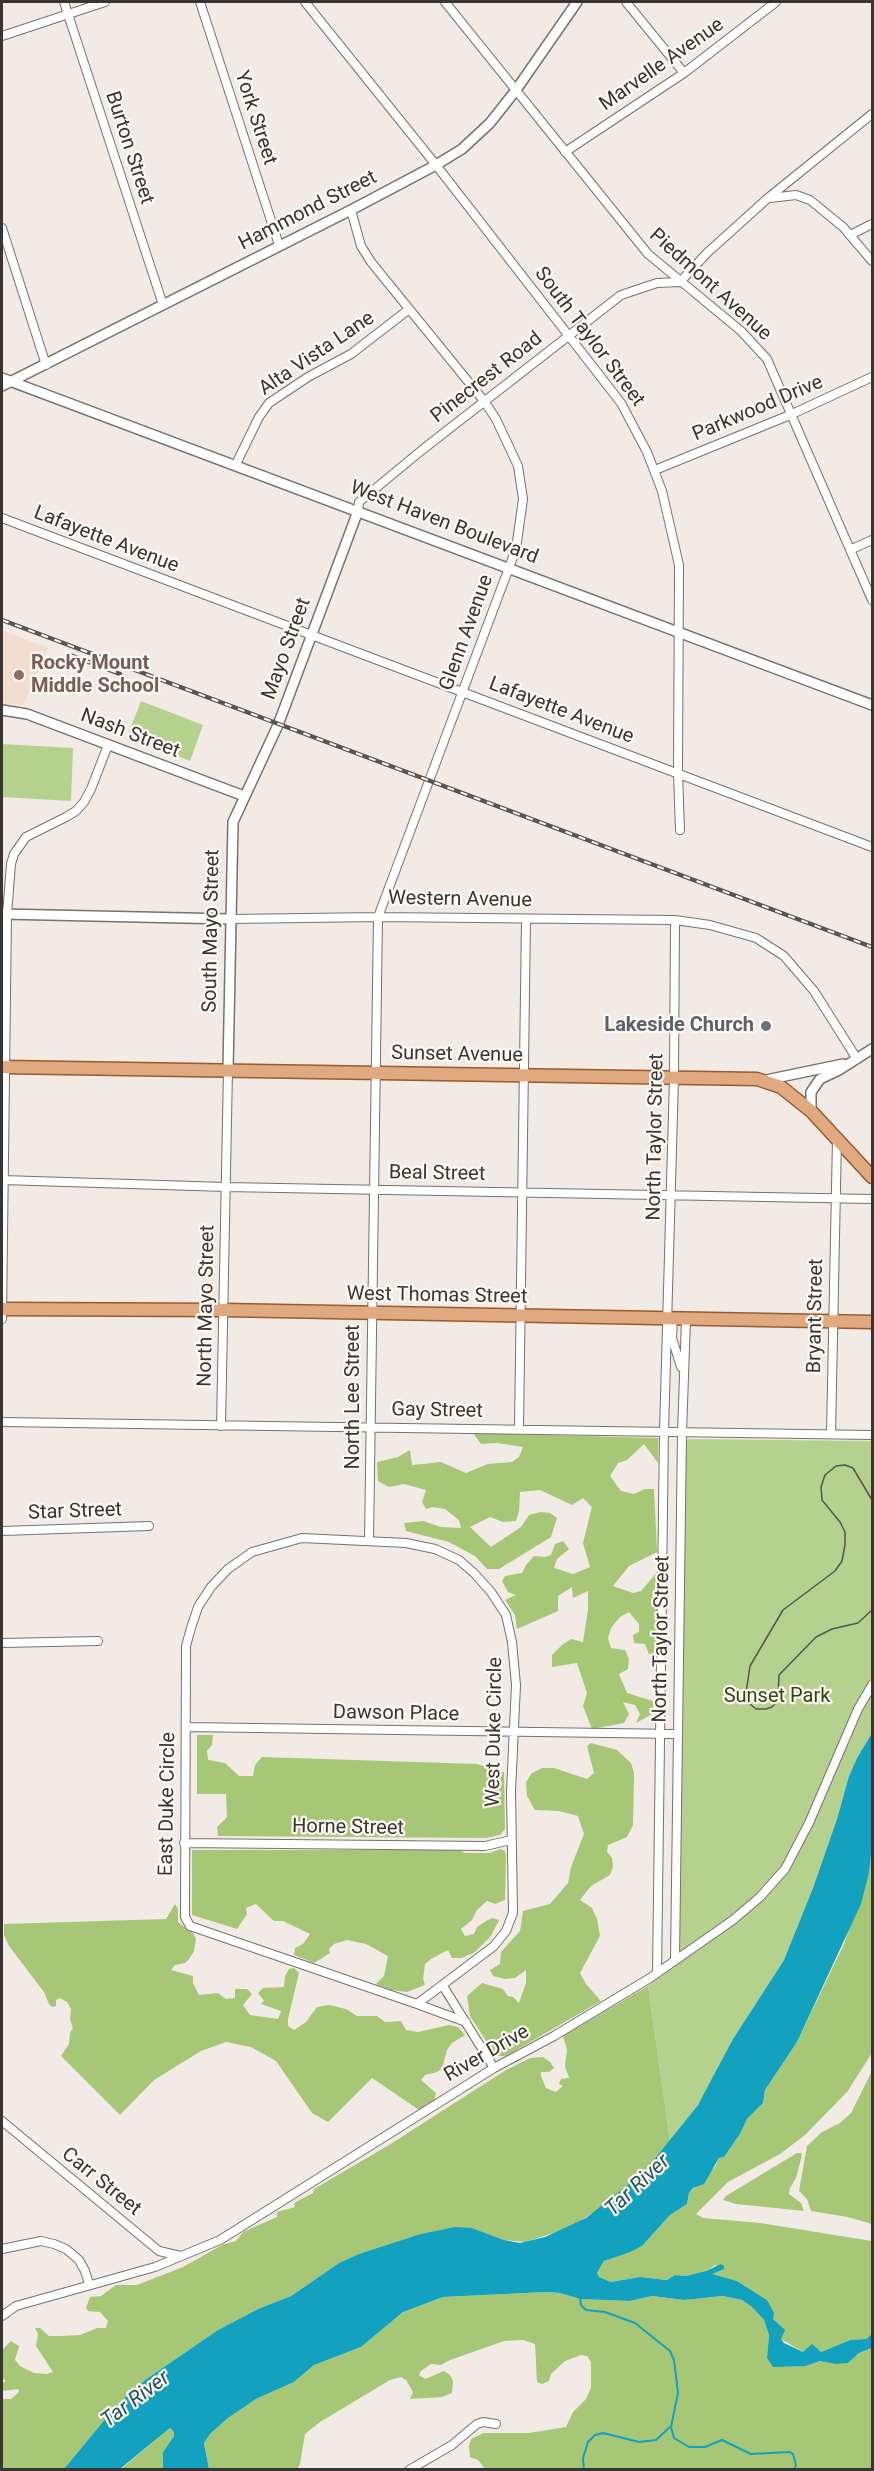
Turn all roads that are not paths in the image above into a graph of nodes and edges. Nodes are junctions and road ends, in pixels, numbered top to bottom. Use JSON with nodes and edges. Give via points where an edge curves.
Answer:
{"nodes":[{"id":1,"x":64,"y":2,"type":"edge"},
{"id":2,"x":105,"y":2,"type":"edge"},
{"id":3,"x":200,"y":2,"type":"edge"},
{"id":4,"x":305,"y":2,"type":"edge"},
{"id":5,"x":445,"y":2,"type":"edge"},
{"id":6,"x":577,"y":2,"type":"edge"},
{"id":7,"x":626,"y":2,"type":"edge"},
{"id":8,"x":776,"y":2,"type":"edge"},
{"id":9,"x":68,"y":14,"type":"junction"},
{"id":10,"x":2,"y":36,"type":"edge"},
{"id":11,"x":684,"y":72,"type":"junction"},
{"id":12,"x":516,"y":90,"type":"junction"},
{"id":13,"x":873,"y":114,"type":"edge"},
{"id":14,"x":565,"y":152,"type":"junction"},
{"id":15,"x":436,"y":165,"type":"junction"},
{"id":16,"x":768,"y":198,"type":"junction"},
{"id":17,"x":351,"y":210,"type":"junction"},
{"id":18,"x":873,"y":224,"type":"edge"},
{"id":19,"x":2,"y":228,"type":"edge"},
{"id":20,"x":850,"y":235,"type":"junction"},
{"id":21,"x":279,"y":245,"type":"junction"},
{"id":22,"x":873,"y":261,"type":"edge"},
{"id":23,"x":680,"y":282,"type":"junction"},
{"id":24,"x":163,"y":305,"type":"junction"},
{"id":25,"x":408,"y":310,"type":"junction"},
{"id":26,"x":568,"y":335,"type":"junction"},
{"id":27,"x":46,"y":365,"type":"junction"},
{"id":28,"x":873,"y":377,"type":"edge"},
{"id":29,"x":4,"y":382,"type":"edge"},
{"id":30,"x":484,"y":401,"type":"junction"},
{"id":31,"x":790,"y":415,"type":"junction"},
{"id":32,"x":236,"y":464,"type":"junction"},
{"id":33,"x":655,"y":470,"type":"junction"},
{"id":34,"x":358,"y":511,"type":"junction"},
{"id":35,"x":2,"y":518,"type":"edge"},
{"id":36,"x":873,"y":540,"type":"edge"},
{"id":37,"x":852,"y":549,"type":"junction"},
{"id":38,"x":509,"y":567,"type":"junction"},
{"id":39,"x":873,"y":600,"type":"edge"},
{"id":40,"x":680,"y":632,"type":"junction"},
{"id":41,"x":311,"y":635,"type":"junction"},
{"id":42,"x":463,"y":692,"type":"junction"},
{"id":43,"x":873,"y":705,"type":"edge"},
{"id":44,"x":2,"y":710,"type":"edge"},
{"id":45,"x":108,"y":745,"type":"junction"},
{"id":46,"x":678,"y":773,"type":"junction"},
{"id":47,"x":244,"y":796,"type":"junction"},
{"id":48,"x":680,"y":830,"type":"dead end"},
{"id":49,"x":873,"y":847,"type":"edge"},
{"id":50,"x":4,"y":914,"type":"edge"},
{"id":51,"x":378,"y":918,"type":"junction"},
{"id":52,"x":231,"y":919,"type":"junction"},
{"id":53,"x":526,"y":919,"type":"junction"},
{"id":54,"x":675,"y":920,"type":"junction"},
{"id":55,"x":873,"y":1049,"type":"edge"},
{"id":56,"x":853,"y":1061,"type":"junction"},
{"id":57,"x":3,"y":1068,"type":"edge"},
{"id":58,"x":228,"y":1070,"type":"junction"},
{"id":59,"x":375,"y":1073,"type":"junction"},
{"id":60,"x":524,"y":1076,"type":"junction"},
{"id":61,"x":674,"y":1078,"type":"junction"},
{"id":62,"x":766,"y":1081,"type":"junction"},
{"id":63,"x":811,"y":1111,"type":"junction"},
{"id":64,"x":837,"y":1139,"type":"junction"},
{"id":65,"x":873,"y":1177,"type":"edge"},
{"id":66,"x":2,"y":1180,"type":"edge"},
{"id":67,"x":226,"y":1187,"type":"junction"},
{"id":68,"x":373,"y":1189,"type":"junction"},
{"id":69,"x":522,"y":1192,"type":"junction"},
{"id":70,"x":672,"y":1195,"type":"junction"},
{"id":71,"x":835,"y":1198,"type":"junction"},
{"id":72,"x":873,"y":1199,"type":"edge"},
{"id":73,"x":2,"y":1309,"type":"edge"},
{"id":74,"x":224,"y":1310,"type":"junction"},
{"id":75,"x":371,"y":1314,"type":"junction"},
{"id":76,"x":521,"y":1317,"type":"junction"},
{"id":77,"x":2,"y":1319,"type":"edge"},
{"id":78,"x":670,"y":1319,"type":"junction"},
{"id":79,"x":686,"y":1319,"type":"junction"},
{"id":80,"x":832,"y":1321,"type":"junction"},
{"id":81,"x":873,"y":1322,"type":"edge"},
{"id":82,"x":683,"y":1389,"type":"junction"},
{"id":83,"x":2,"y":1422,"type":"edge"},
{"id":84,"x":221,"y":1426,"type":"junction"},
{"id":85,"x":371,"y":1427,"type":"junction"},
{"id":86,"x":519,"y":1429,"type":"junction"},
{"id":87,"x":664,"y":1432,"type":"junction"},
{"id":88,"x":682,"y":1432,"type":"junction"},
{"id":89,"x":831,"y":1434,"type":"junction"},
{"id":90,"x":873,"y":1435,"type":"edge"},
{"id":91,"x":149,"y":1526,"type":"dead end"},
{"id":92,"x":2,"y":1531,"type":"edge"},
{"id":93,"x":369,"y":1541,"type":"junction"},
{"id":94,"x":98,"y":1641,"type":"dead end"},
{"id":95,"x":2,"y":1643,"type":"edge"},
{"id":96,"x":873,"y":1685,"type":"edge"},
{"id":97,"x":186,"y":1727,"type":"junction"},
{"id":98,"x":513,"y":1732,"type":"junction"},
{"id":99,"x":661,"y":1734,"type":"junction"},
{"id":100,"x":678,"y":1734,"type":"junction"},
{"id":101,"x":511,"y":1840,"type":"junction"},
{"id":102,"x":184,"y":1843,"type":"junction"},
{"id":103,"x":675,"y":1959,"type":"junction"},
{"id":104,"x":657,"y":1973,"type":"junction"},
{"id":105,"x":443,"y":1986,"type":"junction"},
{"id":106,"x":417,"y":2004,"type":"junction"},
{"id":107,"x":466,"y":2022,"type":"junction"},
{"id":108,"x":494,"y":2068,"type":"junction"},
{"id":109,"x":2,"y":2121,"type":"edge"},
{"id":110,"x":2,"y":2249,"type":"edge"},
{"id":111,"x":184,"y":2257,"type":"junction"},
{"id":112,"x":89,"y":2284,"type":"junction"},
{"id":113,"x":2,"y":2316,"type":"edge"},
{"id":114,"x":496,"y":2424,"type":"dead end"},
{"id":115,"x":409,"y":2469,"type":"edge"}],
"edges":[{"from":1,"to":9,"type":"street","name":"Burton Street"},
{"from":2,"to":9,"type":"street"},
{"from":3,"to":21,"type":"street","name":"York Street"},
{"from":4,"to":15,"type":"street","name":"South Taylor Street"},
{"from":5,"to":12,"type":"street","name":"Piedmont Avenue"},
{"from":6,"to":12,"type":"street","name":"Hammond Street"},
{"from":7,"to":11,"type":"street"},
{"from":8,"to":11,"type":"street","name":"Marvelle Avenue"},
{"from":9,"to":10,"type":"street"},
{"from":9,"to":24,"type":"street","name":"Burton Street"},
{"from":11,"to":14,"type":"street","name":"Marvelle Avenue"},
{"from":12,"to":14,"type":"street","name":"Piedmont Avenue"},
{"from":12,"to":15,"type":"street","name":"Hammond Street","via":[[478,135]]},
{"from":13,"to":16,"type":"street"},
{"from":14,"to":23,"type":"street","name":"Piedmont Avenue","via":[[648,254]]},
{"from":15,"to":17,"type":"street","name":"Hammond Street"},
{"from":15,"to":26,"type":"street","name":"South Taylor Street"},
{"from":16,"to":20,"type":"street","via":[[784,195],[810,200]]},
{"from":16,"to":23,"type":"street"},
{"from":17,"to":21,"type":"street","name":"Hammond Street"},
{"from":17,"to":25,"type":"street","name":"Glenn Avenue","via":[[361,246]]},
{"from":18,"to":20,"type":"street"},
{"from":19,"to":27,"type":"street"},
{"from":20,"to":22,"type":"street"},
{"from":21,"to":24,"type":"street","name":"Hammond Street"},
{"from":23,"to":26,"type":"street","name":"Pinecrest Road","via":[[644,286],[621,295]]},
{"from":23,"to":31,"type":"street","name":"Piedmont Avenue","via":[[758,347],[767,359]]},
{"from":24,"to":27,"type":"street","name":"Hammond Street"},
{"from":25,"to":30,"type":"street","name":"Glenn Avenue"},
{"from":25,"to":32,"type":"street","name":"Alta Vista Lane","via":[[351,354],[269,404]]},
{"from":26,"to":30,"type":"street","name":"Pinecrest Road"},
{"from":26,"to":33,"type":"street","name":"South Taylor Street","via":[[621,402]]},
{"from":27,"to":29,"type":"street","name":"Hammond Street"},
{"from":28,"to":31,"type":"street","name":"Parkwood Drive"},
{"from":29,"to":32,"type":"street","name":"West Haven Boulevard"},
{"from":30,"to":34,"type":"street","name":"Pinecrest Road","via":[[359,502]]},
{"from":30,"to":38,"type":"street","name":"Glenn Avenue","via":[[508,442],[522,484],[523,511]]},
{"from":31,"to":33,"type":"street","name":"Parkwood Drive"},
{"from":31,"to":37,"type":"street","name":"Piedmont Avenue"},
{"from":32,"to":34,"type":"street","name":"West Haven Boulevard"},
{"from":33,"to":40,"type":"street","name":"South Taylor Street","via":[[679,565]]},
{"from":34,"to":38,"type":"street","name":"West Haven Boulevard"},
{"from":34,"to":41,"type":"street","name":"Mayo Street"},
{"from":35,"to":41,"type":"street","name":"Lafayette Avenue"},
{"from":36,"to":37,"type":"street"},
{"from":37,"to":39,"type":"street","name":"Piedmont Avenue"},
{"from":38,"to":40,"type":"street","name":"West Haven Boulevard"},
{"from":38,"to":42,"type":"street","name":"Glenn Avenue"},
{"from":40,"to":43,"type":"street","name":"West Haven Boulevard"},
{"from":40,"to":46,"type":"street","name":"South Taylor Street"},
{"from":41,"to":42,"type":"street","name":"Lafayette Avenue"},
{"from":41,"to":47,"type":"street","name":"Mayo Street","via":[[278,725]]},
{"from":42,"to":46,"type":"street","name":"Lafayette Avenue"},
{"from":42,"to":51,"type":"street","name":"Glenn Avenue"},
{"from":44,"to":45,"type":"street","name":"Nash Street","via":[[19,711]]},
{"from":45,"to":47,"type":"street","name":"Nash Street"},
{"from":45,"to":50,"type":"street","via":[[91,789],[76,811],[32,833],[14,854]]},
{"from":46,"to":48,"type":"street","name":"South Taylor Street"},
{"from":46,"to":49,"type":"street","name":"Lafayette Avenue"},
{"from":47,"to":52,"type":"street","name":"South Mayo Street","via":[[233,822]]},
{"from":50,"to":52,"type":"street","name":"Western Avenue"},
{"from":50,"to":57,"type":"street"},
{"from":51,"to":52,"type":"street","name":"Western Avenue"},
{"from":51,"to":53,"type":"street","name":"Western Avenue"},
{"from":51,"to":59,"type":"street","name":"Glenn Avenue"},
{"from":52,"to":58,"type":"street","name":"South Mayo Street"},
{"from":53,"to":54,"type":"street","name":"Western Avenue"},
{"from":53,"to":60,"type":"street"},
{"from":54,"to":56,"type":"street","name":"Western Avenue","via":[[739,932],[770,945],[808,983],[832,1017]]},
{"from":54,"to":61,"type":"street","name":"North Taylor Street"},
{"from":55,"to":56,"type":"street"},
{"from":56,"to":62,"type":"street"},
{"from":56,"to":63,"type":"street","via":[[815,1084],[810,1097]]},
{"from":57,"to":58,"type":"main road","name":"Sunset Avenue"},
{"from":57,"to":66,"type":"street"},
{"from":58,"to":59,"type":"main road","name":"Sunset Avenue"},
{"from":58,"to":67,"type":"street"},
{"from":59,"to":60,"type":"main road","name":"Sunset Avenue"},
{"from":59,"to":68,"type":"street","name":"North Lee Street"},
{"from":60,"to":61,"type":"main road","name":"Sunset Avenue"},
{"from":60,"to":69,"type":"street"},
{"from":61,"to":62,"type":"main road","name":"Sunset Avenue"},
{"from":61,"to":70,"type":"street","name":"North Taylor Street"},
{"from":62,"to":63,"type":"main road","name":"Sunset Avenue","via":[[781,1087]]},
{"from":63,"to":64,"type":"main road","name":"Sunset Avenue"},
{"from":64,"to":65,"type":"main road","name":"Sunset Avenue"},
{"from":64,"to":71,"type":"street","name":"Bryant Street"},
{"from":66,"to":67,"type":"street","name":"Beal Street"},
{"from":66,"to":73,"type":"street"},
{"from":67,"to":68,"type":"street","name":"Beal Street"},
{"from":67,"to":74,"type":"street","name":"North Mayo Street"},
{"from":68,"to":69,"type":"street","name":"Beal Street"},
{"from":68,"to":75,"type":"street","name":"North Lee Street"},
{"from":69,"to":70,"type":"street","name":"Beal Street"},
{"from":69,"to":76,"type":"street"},
{"from":70,"to":71,"type":"street","name":"Beal Street"},
{"from":70,"to":78,"type":"street","name":"North Taylor Street"},
{"from":71,"to":72,"type":"street","name":"Beal Street"},
{"from":71,"to":80,"type":"street","name":"Bryant Street"},
{"from":73,"to":74,"type":"main road","name":"West Thomas Street"},
{"from":73,"to":77,"type":"street"},
{"from":74,"to":75,"type":"main road","name":"West Thomas Street"},
{"from":74,"to":84,"type":"street","name":"North Mayo Street"},
{"from":75,"to":76,"type":"main road","name":"West Thomas Street"},
{"from":75,"to":85,"type":"street","name":"North Lee Street"},
{"from":76,"to":78,"type":"main road","name":"West Thomas Street"},
{"from":76,"to":86,"type":"street"},
{"from":78,"to":79,"type":"main road","name":"West Thomas Street"},
{"from":78,"to":82,"type":"street"},
{"from":78,"to":87,"type":"street"},
{"from":79,"to":80,"type":"main road","name":"West Thomas Street"},
{"from":79,"to":82,"type":"street","name":"North Taylor Street"},
{"from":80,"to":81,"type":"main road","name":"West Thomas Street"},
{"from":80,"to":89,"type":"street","name":"Bryant Street"},
{"from":82,"to":88,"type":"street","name":"North Taylor Street"},
{"from":83,"to":84,"type":"street","name":"Gay Street"},
{"from":84,"to":85,"type":"street","name":"Gay Street"},
{"from":85,"to":86,"type":"street","name":"Gay Street"},
{"from":85,"to":93,"type":"street","name":"North Lee Street"},
{"from":86,"to":87,"type":"street","name":"Gay Street"},
{"from":87,"to":88,"type":"street","name":"Gay Street"},
{"from":87,"to":99,"type":"street"},
{"from":88,"to":89,"type":"street","name":"Gay Street"},
{"from":88,"to":100,"type":"street","name":"North Taylor Street"},
{"from":89,"to":90,"type":"street","name":"Gay Street"},
{"from":91,"to":92,"type":"street","name":"Star Street"},
{"from":93,"to":97,"type":"street","name":"East Duke Circle","via":[[302,1538],[252,1552],[228,1569],[198,1607],[186,1646]]},
{"from":93,"to":98,"type":"street","name":"West Duke Circle","via":[[435,1549],[459,1560],[491,1592],[506,1615],[512,1642],[516,1685]]},
{"from":94,"to":95,"type":"street"},
{"from":96,"to":103,"type":"street","name":"River Drive","via":[[858,1709],[785,1869],[733,1920]]},
{"from":97,"to":98,"type":"street","name":"Dawson Place"},
{"from":97,"to":102,"type":"street","name":"East Duke Circle"},
{"from":98,"to":99,"type":"street","name":"Dawson Place"},
{"from":98,"to":101,"type":"street","name":"West Duke Circle"},
{"from":99,"to":100,"type":"street","name":"Dawson Place"},
{"from":99,"to":104,"type":"street"},
{"from":100,"to":103,"type":"street","name":"North Taylor Street"},
{"from":101,"to":102,"type":"street","name":"Horne Street","via":[[484,1846]]},
{"from":101,"to":105,"type":"street","name":"West Duke Circle","via":[[513,1913],[506,1931],[494,1946]]},
{"from":102,"to":106,"type":"street","name":"East Duke Circle","via":[[185,1917],[190,1926]]},
{"from":103,"to":104,"type":"street","name":"River Drive"},
{"from":104,"to":108,"type":"street","name":"River Drive"},
{"from":105,"to":106,"type":"street"},
{"from":105,"to":107,"type":"street"},
{"from":106,"to":107,"type":"street"},
{"from":107,"to":108,"type":"street"},
{"from":108,"to":111,"type":"street","name":"River Drive","via":[[229,2235]]},
{"from":109,"to":111,"type":"street","name":"Carr Street","via":[[159,2251]]},
{"from":110,"to":112,"type":"street","via":[[41,2241],[54,2244],[79,2260]]},
{"from":111,"to":112,"type":"street","name":"River Drive"},
{"from":112,"to":113,"type":"street","name":"River Drive","via":[[16,2306]]},
{"from":114,"to":115,"type":"street","via":[[477,2424],[452,2445]]}]}
